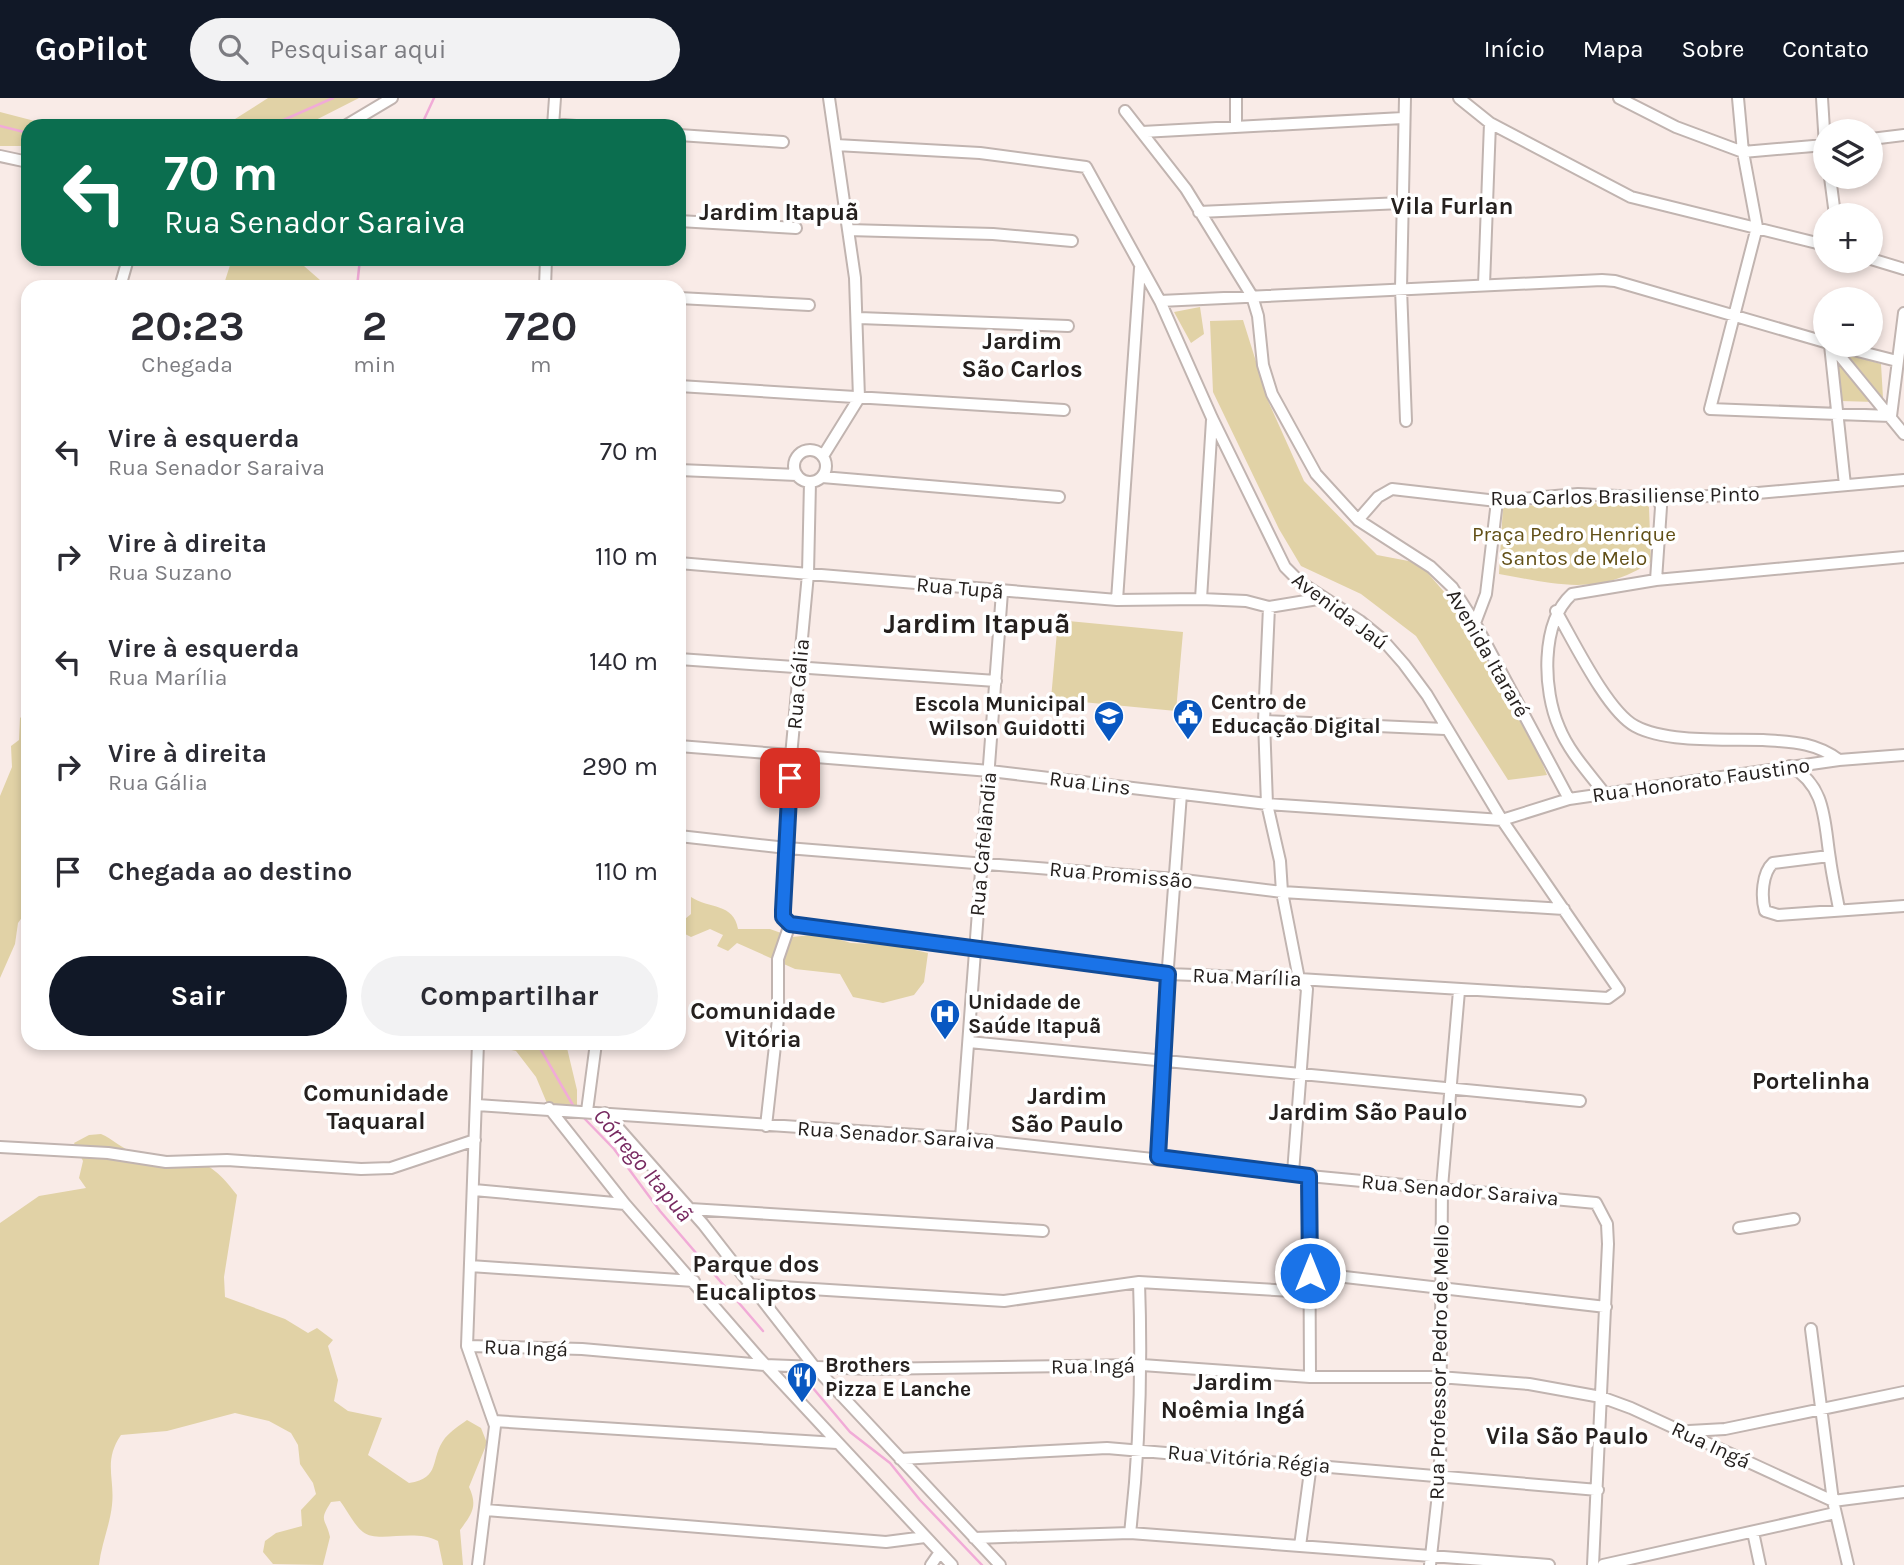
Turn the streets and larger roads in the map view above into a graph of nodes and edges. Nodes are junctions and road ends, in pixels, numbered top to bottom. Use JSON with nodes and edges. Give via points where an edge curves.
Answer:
{"nodes":[{"id":1,"x":392,"y":98,"type":"edge"},
{"id":2,"x":555,"y":98,"type":"edge"},
{"id":3,"x":829,"y":98,"type":"edge"},
{"id":4,"x":1236,"y":98,"type":"edge"},
{"id":5,"x":1405,"y":98,"type":"edge"},
{"id":6,"x":1459,"y":98,"type":"edge"},
{"id":7,"x":1619,"y":98,"type":"edge"},
{"id":8,"x":1738,"y":98,"type":"edge"},
{"id":9,"x":1822,"y":98,"type":"edge"},
{"id":10,"x":1125,"y":111,"type":"dead end"},
{"id":11,"x":1403,"y":118,"type":"junction"},
{"id":12,"x":357,"y":119,"type":"edge"},
{"id":13,"x":553,"y":119,"type":"edge"},
{"id":14,"x":1823,"y":119,"type":"edge"},
{"id":15,"x":1490,"y":123,"type":"junction"},
{"id":16,"x":1236,"y":127,"type":"junction"},
{"id":17,"x":1142,"y":132,"type":"junction"},
{"id":18,"x":686,"y":135,"type":"edge"},
{"id":19,"x":1904,"y":135,"type":"edge"},
{"id":20,"x":1883,"y":138,"type":"edge"},
{"id":21,"x":783,"y":142,"type":"dead end"},
{"id":22,"x":836,"y":145,"type":"junction"},
{"id":23,"x":1813,"y":146,"type":"edge"},
{"id":24,"x":1742,"y":152,"type":"junction"},
{"id":25,"x":0,"y":156,"type":"edge"},
{"id":26,"x":21,"y":160,"type":"edge"},
{"id":27,"x":1402,"y":203,"type":"junction"},
{"id":28,"x":1199,"y":212,"type":"junction"},
{"id":29,"x":686,"y":221,"type":"edge"},
{"id":30,"x":1757,"y":226,"type":"junction"},
{"id":31,"x":796,"y":228,"type":"dead end"},
{"id":32,"x":848,"y":230,"type":"junction"},
{"id":33,"x":1072,"y":241,"type":"dead end"},
{"id":34,"x":1813,"y":242,"type":"edge"},
{"id":35,"x":1883,"y":263,"type":"edge"},
{"id":36,"x":1140,"y":265,"type":"junction"},
{"id":37,"x":1904,"y":269,"type":"edge"},
{"id":38,"x":1484,"y":285,"type":"junction"},
{"id":39,"x":1401,"y":288,"type":"junction"},
{"id":40,"x":1252,"y":296,"type":"junction"},
{"id":41,"x":686,"y":298,"type":"edge"},
{"id":42,"x":1160,"y":301,"type":"junction"},
{"id":43,"x":809,"y":305,"type":"dead end"},
{"id":44,"x":1904,"y":313,"type":"edge"},
{"id":45,"x":1735,"y":317,"type":"junction"},
{"id":46,"x":859,"y":318,"type":"junction"},
{"id":47,"x":1068,"y":326,"type":"dead end"},
{"id":48,"x":1813,"y":339,"type":"edge"},
{"id":49,"x":1831,"y":357,"type":"edge"},
{"id":50,"x":1841,"y":357,"type":"edge"},
{"id":51,"x":1881,"y":357,"type":"edge"},
{"id":52,"x":1897,"y":361,"type":"junction"},
{"id":53,"x":686,"y":386,"type":"edge"},
{"id":54,"x":859,"y":398,"type":"junction"},
{"id":55,"x":1064,"y":410,"type":"dead end"},
{"id":56,"x":1836,"y":413,"type":"junction"},
{"id":57,"x":1891,"y":416,"type":"junction"},
{"id":58,"x":1212,"y":418,"type":"junction"},
{"id":59,"x":1406,"y":421,"type":"dead end"},
{"id":60,"x":1904,"y":433,"type":"edge"},
{"id":61,"x":823,"y":456,"type":"junction"},
{"id":62,"x":686,"y":470,"type":"edge"},
{"id":63,"x":797,"y":475,"type":"junction"},
{"id":64,"x":822,"y":477,"type":"junction"},
{"id":65,"x":1904,"y":480,"type":"edge"},
{"id":66,"x":810,"y":482,"type":"junction"},
{"id":67,"x":1845,"y":485,"type":"junction"},
{"id":68,"x":1059,"y":497,"type":"dead end"},
{"id":69,"x":1658,"y":498,"type":"junction"},
{"id":70,"x":1497,"y":500,"type":"junction"},
{"id":71,"x":1358,"y":520,"type":"junction"},
{"id":72,"x":1904,"y":557,"type":"edge"},
{"id":73,"x":686,"y":564,"type":"edge"},
{"id":74,"x":808,"y":574,"type":"junction"},
{"id":75,"x":1656,"y":580,"type":"junction"},
{"id":76,"x":1002,"y":592,"type":"junction"},
{"id":77,"x":1324,"y":598,"type":"junction"},
{"id":78,"x":1201,"y":599,"type":"junction"},
{"id":79,"x":1117,"y":600,"type":"junction"},
{"id":80,"x":1269,"y":607,"type":"junction"},
{"id":81,"x":1556,"y":611,"type":"junction"},
{"id":82,"x":1475,"y":623,"type":"junction"},
{"id":83,"x":686,"y":659,"type":"edge"},
{"id":84,"x":800,"y":667,"type":"junction"},
{"id":85,"x":996,"y":681,"type":"junction"},
{"id":86,"x":1265,"y":721,"type":"junction"},
{"id":87,"x":1446,"y":729,"type":"junction"},
{"id":88,"x":686,"y":747,"type":"edge"},
{"id":89,"x":1904,"y":755,"type":"edge"},
{"id":90,"x":791,"y":756,"type":"junction"},
{"id":91,"x":1839,"y":760,"type":"junction"},
{"id":92,"x":1790,"y":766,"type":"junction"},
{"id":93,"x":990,"y":771,"type":"junction"},
{"id":94,"x":1181,"y":794,"type":"junction"},
{"id":95,"x":1605,"y":794,"type":"junction"},
{"id":96,"x":1569,"y":799,"type":"junction"},
{"id":97,"x":1267,"y":804,"type":"junction"},
{"id":98,"x":1502,"y":820,"type":"junction"},
{"id":99,"x":686,"y":837,"type":"edge"},
{"id":100,"x":788,"y":848,"type":"junction"},
{"id":101,"x":1829,"y":856,"type":"junction"},
{"id":102,"x":983,"y":863,"type":"junction"},
{"id":103,"x":1176,"y":879,"type":"junction"},
{"id":104,"x":1282,"y":892,"type":"junction"},
{"id":105,"x":1904,"y":906,"type":"edge"},
{"id":106,"x":1564,"y":909,"type":"junction"},
{"id":107,"x":1839,"y":909,"type":"junction"},
{"id":108,"x":790,"y":924,"type":"junction"},
{"id":109,"x":974,"y":949,"type":"junction"},
{"id":110,"x":1168,"y":974,"type":"junction"},
{"id":111,"x":1299,"y":979,"type":"junction"},
{"id":112,"x":1459,"y":990,"type":"junction"},
{"id":113,"x":1619,"y":990,"type":"joint"},
{"id":114,"x":969,"y":1042,"type":"junction"},
{"id":115,"x":478,"y":1050,"type":"edge"},
{"id":116,"x":595,"y":1050,"type":"edge"},
{"id":117,"x":1161,"y":1060,"type":"junction"},
{"id":118,"x":1300,"y":1074,"type":"junction"},
{"id":119,"x":1450,"y":1089,"type":"junction"},
{"id":120,"x":1580,"y":1101,"type":"dead end"},
{"id":121,"x":477,"y":1105,"type":"junction"},
{"id":122,"x":549,"y":1108,"type":"junction"},
{"id":123,"x":586,"y":1111,"type":"junction"},
{"id":124,"x":604,"y":1113,"type":"junction"},
{"id":125,"x":766,"y":1126,"type":"junction"},
{"id":126,"x":961,"y":1138,"type":"junction"},
{"id":127,"x":475,"y":1140,"type":"junction"},
{"id":128,"x":0,"y":1147,"type":"edge"},
{"id":129,"x":1158,"y":1157,"type":"junction"},
{"id":130,"x":1293,"y":1172,"type":"junction"},
{"id":131,"x":1309,"y":1176,"type":"junction"},
{"id":132,"x":1442,"y":1187,"type":"junction"},
{"id":133,"x":474,"y":1190,"type":"junction"},
{"id":134,"x":625,"y":1204,"type":"junction"},
{"id":135,"x":690,"y":1209,"type":"junction"},
{"id":136,"x":1794,"y":1219,"type":"dead end"},
{"id":137,"x":1739,"y":1228,"type":"dead end"},
{"id":138,"x":1043,"y":1231,"type":"dead end"},
{"id":139,"x":470,"y":1266,"type":"junction"},
{"id":140,"x":1310,"y":1273,"type":"junction"},
{"id":141,"x":694,"y":1281,"type":"junction"},
{"id":142,"x":1139,"y":1282,"type":"junction"},
{"id":143,"x":748,"y":1285,"type":"junction"},
{"id":144,"x":1442,"y":1287,"type":"junction"},
{"id":145,"x":1310,"y":1292,"type":"junction"},
{"id":146,"x":1606,"y":1307,"type":"junction"},
{"id":147,"x":1811,"y":1329,"type":"dead end"},
{"id":148,"x":467,"y":1346,"type":"junction"},
{"id":149,"x":765,"y":1365,"type":"junction"},
{"id":150,"x":813,"y":1365,"type":"junction"},
{"id":151,"x":1142,"y":1365,"type":"junction"},
{"id":152,"x":1310,"y":1377,"type":"junction"},
{"id":153,"x":1439,"y":1377,"type":"junction"},
{"id":154,"x":1904,"y":1392,"type":"edge"},
{"id":155,"x":1601,"y":1397,"type":"junction"},
{"id":156,"x":1822,"y":1408,"type":"junction"},
{"id":157,"x":494,"y":1421,"type":"junction"},
{"id":158,"x":1687,"y":1432,"type":"junction"},
{"id":159,"x":837,"y":1443,"type":"junction"},
{"id":160,"x":1139,"y":1451,"type":"junction"},
{"id":161,"x":900,"y":1459,"type":"junction"},
{"id":162,"x":1311,"y":1464,"type":"junction"},
{"id":163,"x":1440,"y":1476,"type":"junction"},
{"id":164,"x":1598,"y":1490,"type":"junction"},
{"id":165,"x":1904,"y":1492,"type":"edge"},
{"id":166,"x":1833,"y":1501,"type":"junction"},
{"id":167,"x":485,"y":1510,"type":"junction"},
{"id":168,"x":1835,"y":1513,"type":"junction"},
{"id":169,"x":1753,"y":1532,"type":"junction"},
{"id":170,"x":1130,"y":1533,"type":"junction"},
{"id":171,"x":925,"y":1537,"type":"junction"},
{"id":172,"x":974,"y":1538,"type":"junction"},
{"id":173,"x":1300,"y":1546,"type":"junction"},
{"id":174,"x":940,"y":1552,"type":"junction"},
{"id":175,"x":1665,"y":1553,"type":"junction"},
{"id":176,"x":1431,"y":1560,"type":"edge"},
{"id":177,"x":1513,"y":1564,"type":"edge"},
{"id":178,"x":478,"y":1565,"type":"edge"},
{"id":179,"x":931,"y":1565,"type":"edge"},
{"id":180,"x":952,"y":1565,"type":"edge"},
{"id":181,"x":1000,"y":1565,"type":"edge"},
{"id":182,"x":1549,"y":1565,"type":"edge"},
{"id":183,"x":1593,"y":1565,"type":"edge"},
{"id":184,"x":1603,"y":1565,"type":"edge"},
{"id":185,"x":1667,"y":1565,"type":"edge"},
{"id":186,"x":1760,"y":1565,"type":"edge"},
{"id":187,"x":1848,"y":1565,"type":"edge"}],
"edges":[{"from":1,"to":12,"type":"street"},
{"from":2,"to":13,"type":"street"},
{"from":3,"to":22,"type":"street"},
{"from":4,"to":16,"type":"street"},
{"from":5,"to":11,"type":"street"},
{"from":6,"to":15,"type":"street"},
{"from":7,"to":24,"type":"street","via":[[1676,127]]},
{"from":8,"to":24,"type":"street"},
{"from":9,"to":14,"type":"street"},
{"from":10,"to":17,"type":"street","name":"Avenida Itararé"},
{"from":11,"to":16,"type":"street"},
{"from":11,"to":27,"type":"street"},
{"from":15,"to":30,"type":"street","via":[[1631,197]]},
{"from":15,"to":38,"type":"street"},
{"from":16,"to":17,"type":"street"},
{"from":17,"to":28,"type":"street","name":"Avenida Itararé"},
{"from":18,"to":21,"type":"street"},
{"from":19,"to":20,"type":"street"},
{"from":22,"to":32,"type":"street"},
{"from":22,"to":36,"type":"street","name":"Avenida Jaú","via":[[980,153],[1086,167]]},
{"from":23,"to":24,"type":"street"},
{"from":24,"to":30,"type":"street"},
{"from":25,"to":26,"type":"street"},
{"from":27,"to":28,"type":"street"},
{"from":27,"to":39,"type":"street"},
{"from":28,"to":40,"type":"street","name":"Avenida Itararé"},
{"from":29,"to":31,"type":"street"},
{"from":30,"to":34,"type":"street"},
{"from":30,"to":45,"type":"street"},
{"from":32,"to":33,"type":"street"},
{"from":32,"to":46,"type":"street"},
{"from":35,"to":37,"type":"street"},
{"from":36,"to":42,"type":"street","name":"Avenida Jaú"},
{"from":36,"to":79,"type":"street"},
{"from":38,"to":39,"type":"street"},
{"from":38,"to":45,"type":"street","via":[[1615,281]]},
{"from":39,"to":40,"type":"street"},
{"from":39,"to":59,"type":"street"},
{"from":40,"to":42,"type":"street"},
{"from":40,"to":71,"type":"street","name":"Avenida Itararé","via":[[1263,365],[1279,410],[1316,474]]},
{"from":41,"to":43,"type":"street"},
{"from":42,"to":58,"type":"street","name":"Avenida Jaú"},
{"from":44,"to":52,"type":"street"},
{"from":45,"to":48,"type":"street"},
{"from":45,"to":56,"type":"street","via":[[1710,408]]},
{"from":46,"to":47,"type":"street"},
{"from":46,"to":54,"type":"street"},
{"from":49,"to":56,"type":"street"},
{"from":50,"to":57,"type":"street"},
{"from":51,"to":52,"type":"street"},
{"from":52,"to":57,"type":"street"},
{"from":53,"to":54,"type":"street"},
{"from":54,"to":55,"type":"street"},
{"from":54,"to":61,"type":"street"},
{"from":56,"to":57,"type":"street"},
{"from":56,"to":67,"type":"street"},
{"from":57,"to":60,"type":"street"},
{"from":58,"to":77,"type":"street","name":"Avenida Jaú","via":[[1284,567]]},
{"from":58,"to":78,"type":"street"},
{"from":61,"to":63,"type":"street","via":[[811,449],[802,452],[795,460]]},
{"from":61,"to":64,"type":"street","via":[[826,469]]},
{"from":62,"to":63,"type":"street"},
{"from":63,"to":66,"type":"street"},
{"from":64,"to":66,"type":"street"},
{"from":64,"to":68,"type":"street"},
{"from":65,"to":67,"type":"street","name":"Rua Carlos Brasiliense Pinto"},
{"from":66,"to":74,"type":"street","name":"Rua Gália"},
{"from":67,"to":69,"type":"street","name":"Rua Carlos Brasiliense Pinto"},
{"from":69,"to":70,"type":"street","name":"Rua Carlos Brasiliense Pinto","via":[[1578,494]]},
{"from":69,"to":75,"type":"street"},
{"from":70,"to":71,"type":"street","name":"Rua Carlos Brasiliense Pinto","via":[[1392,489],[1378,497]]},
{"from":70,"to":82,"type":"street","via":[[1486,594]]},
{"from":71,"to":82,"type":"street","name":"Avenida Itararé","via":[[1441,574]]},
{"from":72,"to":75,"type":"street"},
{"from":73,"to":74,"type":"street","name":"Rua Tupã"},
{"from":74,"to":76,"type":"street","name":"Rua Tupã"},
{"from":74,"to":84,"type":"street","name":"Rua Gália"},
{"from":75,"to":81,"type":"street","via":[[1572,594]]},
{"from":76,"to":79,"type":"street","name":"Rua Tupã"},
{"from":76,"to":85,"type":"street","name":"Rua Cafelândia"},
{"from":77,"to":80,"type":"street","name":"Rua Tupã"},
{"from":77,"to":87,"type":"street","name":"Avenida Jaú","via":[[1382,639],[1427,695]]},
{"from":78,"to":79,"type":"street","name":"Rua Tupã"},
{"from":78,"to":80,"type":"street","name":"Rua Tupã"},
{"from":80,"to":86,"type":"street"},
{"from":81,"to":91,"type":"street","via":[[1601,687],[1635,726],[1677,736],[1793,741],[1815,745]]},
{"from":81,"to":95,"type":"street","via":[[1549,642],[1552,708],[1559,730]]},
{"from":82,"to":96,"type":"street","name":"Avenida Itararé"},
{"from":83,"to":84,"type":"street"},
{"from":84,"to":85,"type":"street"},
{"from":84,"to":90,"type":"street","name":"Rua Gália"},
{"from":85,"to":93,"type":"street","name":"Rua Cafelândia"},
{"from":86,"to":87,"type":"street"},
{"from":86,"to":97,"type":"street"},
{"from":87,"to":98,"type":"street","name":"Avenida Jaú"},
{"from":88,"to":90,"type":"street","name":"Rua Lins"},
{"from":89,"to":91,"type":"street","name":"Rua Honorato Faustino"},
{"from":90,"to":93,"type":"street","name":"Rua Lins"},
{"from":90,"to":100,"type":"street","name":"Rua Gália"},
{"from":91,"to":92,"type":"street","name":"Rua Honorato Faustino"},
{"from":92,"to":95,"type":"street","name":"Rua Honorato Faustino"},
{"from":92,"to":101,"type":"street","via":[[1817,791],[1825,813]]},
{"from":93,"to":94,"type":"street","name":"Rua Lins"},
{"from":93,"to":102,"type":"street","name":"Rua Cafelândia"},
{"from":94,"to":97,"type":"street","name":"Rua Lins"},
{"from":94,"to":103,"type":"street"},
{"from":95,"to":96,"type":"street","name":"Rua Honorato Faustino"},
{"from":96,"to":98,"type":"street","name":"Rua Honorato Faustino"},
{"from":97,"to":98,"type":"street","name":"Rua Lins"},
{"from":97,"to":104,"type":"street"},
{"from":98,"to":106,"type":"street","name":"Avenida Jaú"},
{"from":99,"to":100,"type":"street","name":"Rua Promissão"},
{"from":100,"to":102,"type":"street","name":"Rua Promissão"},
{"from":100,"to":108,"type":"street","name":"Rua Gália","via":[[783,917]]},
{"from":101,"to":107,"type":"street"},
{"from":101,"to":107,"type":"street","via":[[1773,863],[1765,873],[1763,905],[1769,914],[1778,915]]},
{"from":102,"to":103,"type":"street","name":"Rua Promissão"},
{"from":102,"to":109,"type":"street","name":"Rua Cafelândia"},
{"from":103,"to":104,"type":"street","name":"Rua Promissão"},
{"from":103,"to":110,"type":"street"},
{"from":104,"to":106,"type":"street","name":"Rua Promissão"},
{"from":104,"to":111,"type":"street"},
{"from":105,"to":107,"type":"street"},
{"from":106,"to":113,"type":"street","name":"Avenida Jaú"},
{"from":108,"to":109,"type":"street","name":"Rua Marília"},
{"from":108,"to":125,"type":"street","via":[[778,959],[778,1019]]},
{"from":109,"to":110,"type":"street","name":"Rua Marília"},
{"from":109,"to":114,"type":"street","name":"Rua Cafelândia"},
{"from":110,"to":111,"type":"street","name":"Rua Marília"},
{"from":110,"to":117,"type":"street"},
{"from":111,"to":112,"type":"street","name":"Rua Marília"},
{"from":111,"to":118,"type":"street","via":[[1307,989]]},
{"from":112,"to":113,"type":"street","name":"Rua Marília","via":[[1608,998]]},
{"from":112,"to":119,"type":"street","name":"Rua Professor Pedro de Mello"},
{"from":114,"to":117,"type":"street"},
{"from":114,"to":126,"type":"street","name":"Rua Cafelândia"},
{"from":115,"to":121,"type":"street"},
{"from":116,"to":123,"type":"street"},
{"from":117,"to":118,"type":"street"},
{"from":117,"to":129,"type":"street"},
{"from":118,"to":119,"type":"street"},
{"from":118,"to":130,"type":"street"},
{"from":119,"to":120,"type":"street"},
{"from":119,"to":132,"type":"street","name":"Rua Professor Pedro de Mello"},
{"from":121,"to":122,"type":"street","name":"Rua Senador Saraiva"},
{"from":121,"to":127,"type":"street"},
{"from":122,"to":123,"type":"street","name":"Rua Senador Saraiva"},
{"from":122,"to":134,"type":"street"},
{"from":123,"to":124,"type":"street","name":"Rua Senador Saraiva"},
{"from":124,"to":125,"type":"street","name":"Rua Senador Saraiva"},
{"from":124,"to":135,"type":"street"},
{"from":125,"to":126,"type":"street","name":"Rua Senador Saraiva"},
{"from":126,"to":129,"type":"street","name":"Rua Senador Saraiva"},
{"from":127,"to":128,"type":"street","via":[[391,1168],[361,1169],[227,1160],[166,1162],[108,1153]]},
{"from":127,"to":133,"type":"street"},
{"from":129,"to":130,"type":"street","name":"Rua Senador Saraiva"},
{"from":130,"to":131,"type":"street","name":"Rua Senador Saraiva"},
{"from":131,"to":132,"type":"street","name":"Rua Senador Saraiva"},
{"from":131,"to":140,"type":"street"},
{"from":132,"to":144,"type":"street","name":"Rua Professor Pedro de Mello"},
{"from":132,"to":146,"type":"street","name":"Rua Senador Saraiva","via":[[1596,1203],[1608,1224]]},
{"from":133,"to":134,"type":"street"},
{"from":133,"to":139,"type":"street"},
{"from":134,"to":141,"type":"street"},
{"from":135,"to":138,"type":"street"},
{"from":135,"to":143,"type":"street"},
{"from":136,"to":137,"type":"street"},
{"from":139,"to":141,"type":"street"},
{"from":139,"to":148,"type":"street"},
{"from":140,"to":144,"type":"street"},
{"from":140,"to":145,"type":"street"},
{"from":141,"to":149,"type":"street"},
{"from":142,"to":143,"type":"street","via":[[1004,1301]]},
{"from":142,"to":145,"type":"street"},
{"from":142,"to":151,"type":"street"},
{"from":143,"to":150,"type":"street"},
{"from":144,"to":146,"type":"street"},
{"from":144,"to":153,"type":"street","name":"Rua Professor Pedro de Mello"},
{"from":145,"to":152,"type":"street"},
{"from":146,"to":155,"type":"street"},
{"from":147,"to":156,"type":"street"},
{"from":148,"to":149,"type":"street","name":"Rua Ingá","via":[[582,1349]]},
{"from":148,"to":157,"type":"street"},
{"from":149,"to":150,"type":"street","name":"Rua Ingá"},
{"from":149,"to":159,"type":"street"},
{"from":150,"to":151,"type":"street","name":"Rua Ingá","via":[[870,1369]]},
{"from":150,"to":161,"type":"street"},
{"from":151,"to":152,"type":"street","name":"Rua Ingá"},
{"from":151,"to":160,"type":"street"},
{"from":152,"to":153,"type":"street","name":"Rua Ingá"},
{"from":153,"to":155,"type":"street","name":"Rua Ingá","via":[[1529,1384]]},
{"from":153,"to":163,"type":"street","name":"Rua Professor Pedro de Mello"},
{"from":154,"to":156,"type":"street"},
{"from":155,"to":158,"type":"street","name":"Rua Ingá"},
{"from":155,"to":164,"type":"street"},
{"from":156,"to":158,"type":"street","via":[[1725,1429]]},
{"from":156,"to":166,"type":"street"},
{"from":157,"to":159,"type":"street"},
{"from":157,"to":167,"type":"street"},
{"from":158,"to":166,"type":"street","name":"Rua Ingá"},
{"from":159,"to":171,"type":"street"},
{"from":160,"to":161,"type":"street","name":"Rua Vitória Régia","via":[[1107,1448]]},
{"from":160,"to":162,"type":"street","name":"Rua Vitória Régia"},
{"from":160,"to":170,"type":"street"},
{"from":161,"to":172,"type":"street"},
{"from":162,"to":163,"type":"street","name":"Rua Vitória Régia"},
{"from":162,"to":173,"type":"street"},
{"from":163,"to":164,"type":"street","name":"Rua Vitória Régia"},
{"from":163,"to":176,"type":"street","name":"Rua Professor Pedro de Mello"},
{"from":164,"to":183,"type":"street"},
{"from":165,"to":166,"type":"street"},
{"from":166,"to":168,"type":"street"},
{"from":167,"to":171,"type":"street","via":[[887,1542]]},
{"from":167,"to":178,"type":"street"},
{"from":168,"to":169,"type":"street"},
{"from":168,"to":187,"type":"street"},
{"from":169,"to":175,"type":"street"},
{"from":169,"to":186,"type":"street"},
{"from":170,"to":172,"type":"street"},
{"from":170,"to":173,"type":"street"},
{"from":171,"to":174,"type":"street"},
{"from":172,"to":181,"type":"street"},
{"from":173,"to":176,"type":"street"},
{"from":174,"to":179,"type":"street"},
{"from":174,"to":180,"type":"street"},
{"from":175,"to":184,"type":"street"},
{"from":175,"to":185,"type":"street"},
{"from":176,"to":177,"type":"street"},
{"from":177,"to":182,"type":"street"}]}
